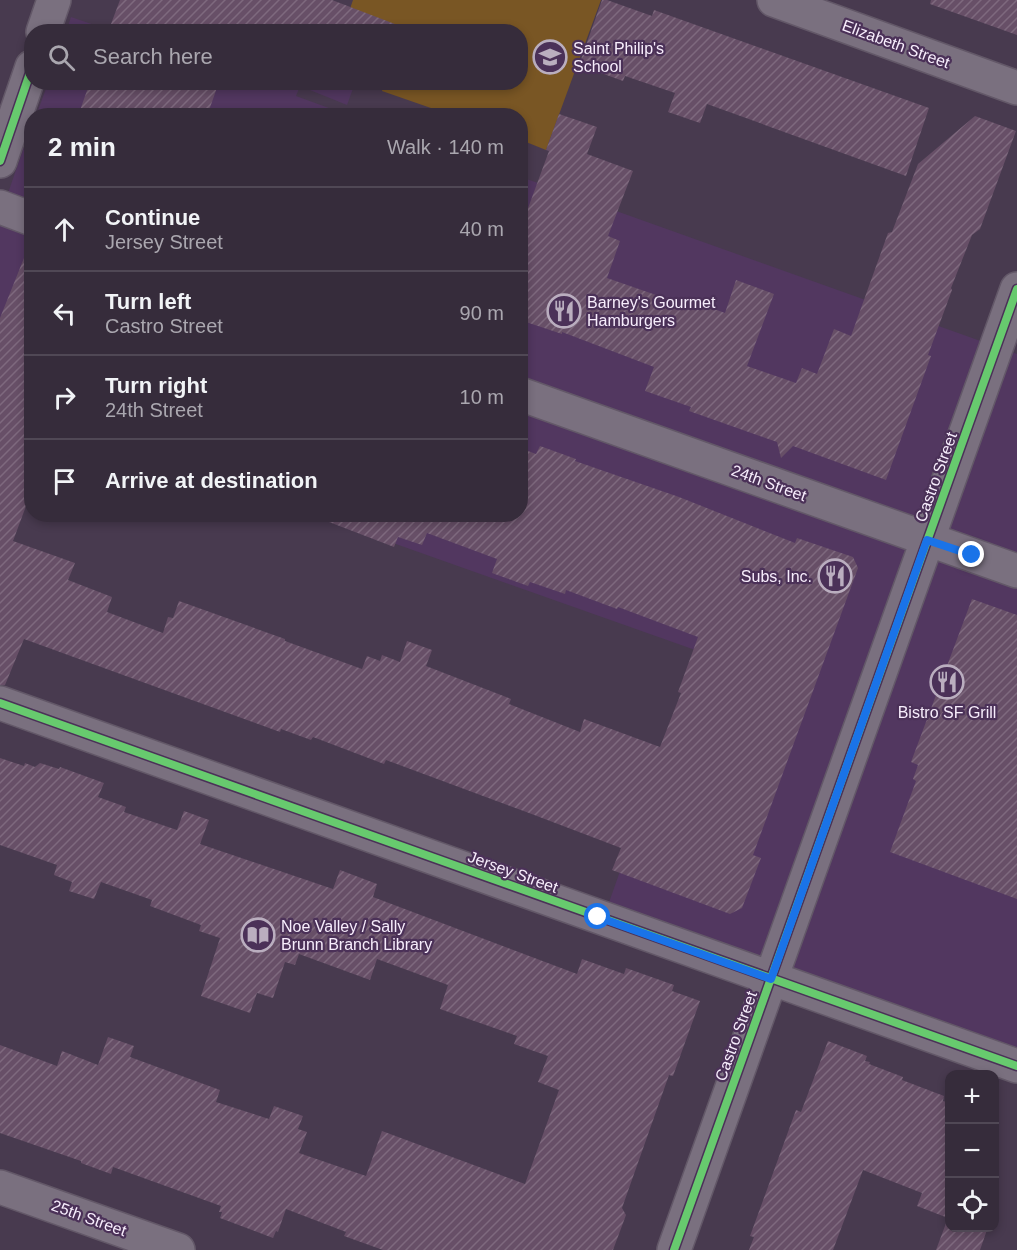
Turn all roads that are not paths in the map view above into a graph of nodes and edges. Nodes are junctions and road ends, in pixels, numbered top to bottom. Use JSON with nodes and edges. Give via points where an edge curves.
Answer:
{"nodes":[{"id":1,"x":54,"y":0,"type":"edge"},
{"id":2,"x":774,"y":0,"type":"edge"},
{"id":3,"x":46,"y":24,"type":"edge"},
{"id":4,"x":1017,"y":88,"type":"edge"},
{"id":5,"x":24,"y":90,"type":"edge"},
{"id":6,"x":0,"y":161,"type":"edge"},
{"id":7,"x":0,"y":207,"type":"edge"},
{"id":8,"x":24,"y":216,"type":"edge"},
{"id":9,"x":1017,"y":290,"type":"edge"},
{"id":10,"x":528,"y":397,"type":"edge"},
{"id":11,"x":927,"y":540,"type":"junction"},
{"id":12,"x":1017,"y":571,"type":"edge"},
{"id":13,"x":0,"y":703,"type":"edge"},
{"id":14,"x":771,"y":979,"type":"junction"},
{"id":15,"x":1017,"y":1066,"type":"edge"},
{"id":16,"x":0,"y":1187,"type":"edge"},
{"id":17,"x":178,"y":1250,"type":"edge"},
{"id":18,"x":674,"y":1250,"type":"edge"}],
"edges":[{"from":1,"to":3,"type":"street"},
{"from":2,"to":4,"type":"street","name":"Elizabeth Street"},
{"from":5,"to":6,"type":"street"},
{"from":7,"to":8,"type":"street"},
{"from":9,"to":11,"type":"street","name":"Castro Street"},
{"from":10,"to":11,"type":"street","name":"24th Street"},
{"from":11,"to":12,"type":"street","name":"24th Street"},
{"from":11,"to":14,"type":"street","name":"Castro Street"},
{"from":13,"to":14,"type":"street","name":"Jersey Street"},
{"from":14,"to":15,"type":"street","name":"Jersey Street"},
{"from":14,"to":18,"type":"street","name":"Castro Street"},
{"from":16,"to":17,"type":"street","name":"25th Street"}]}
